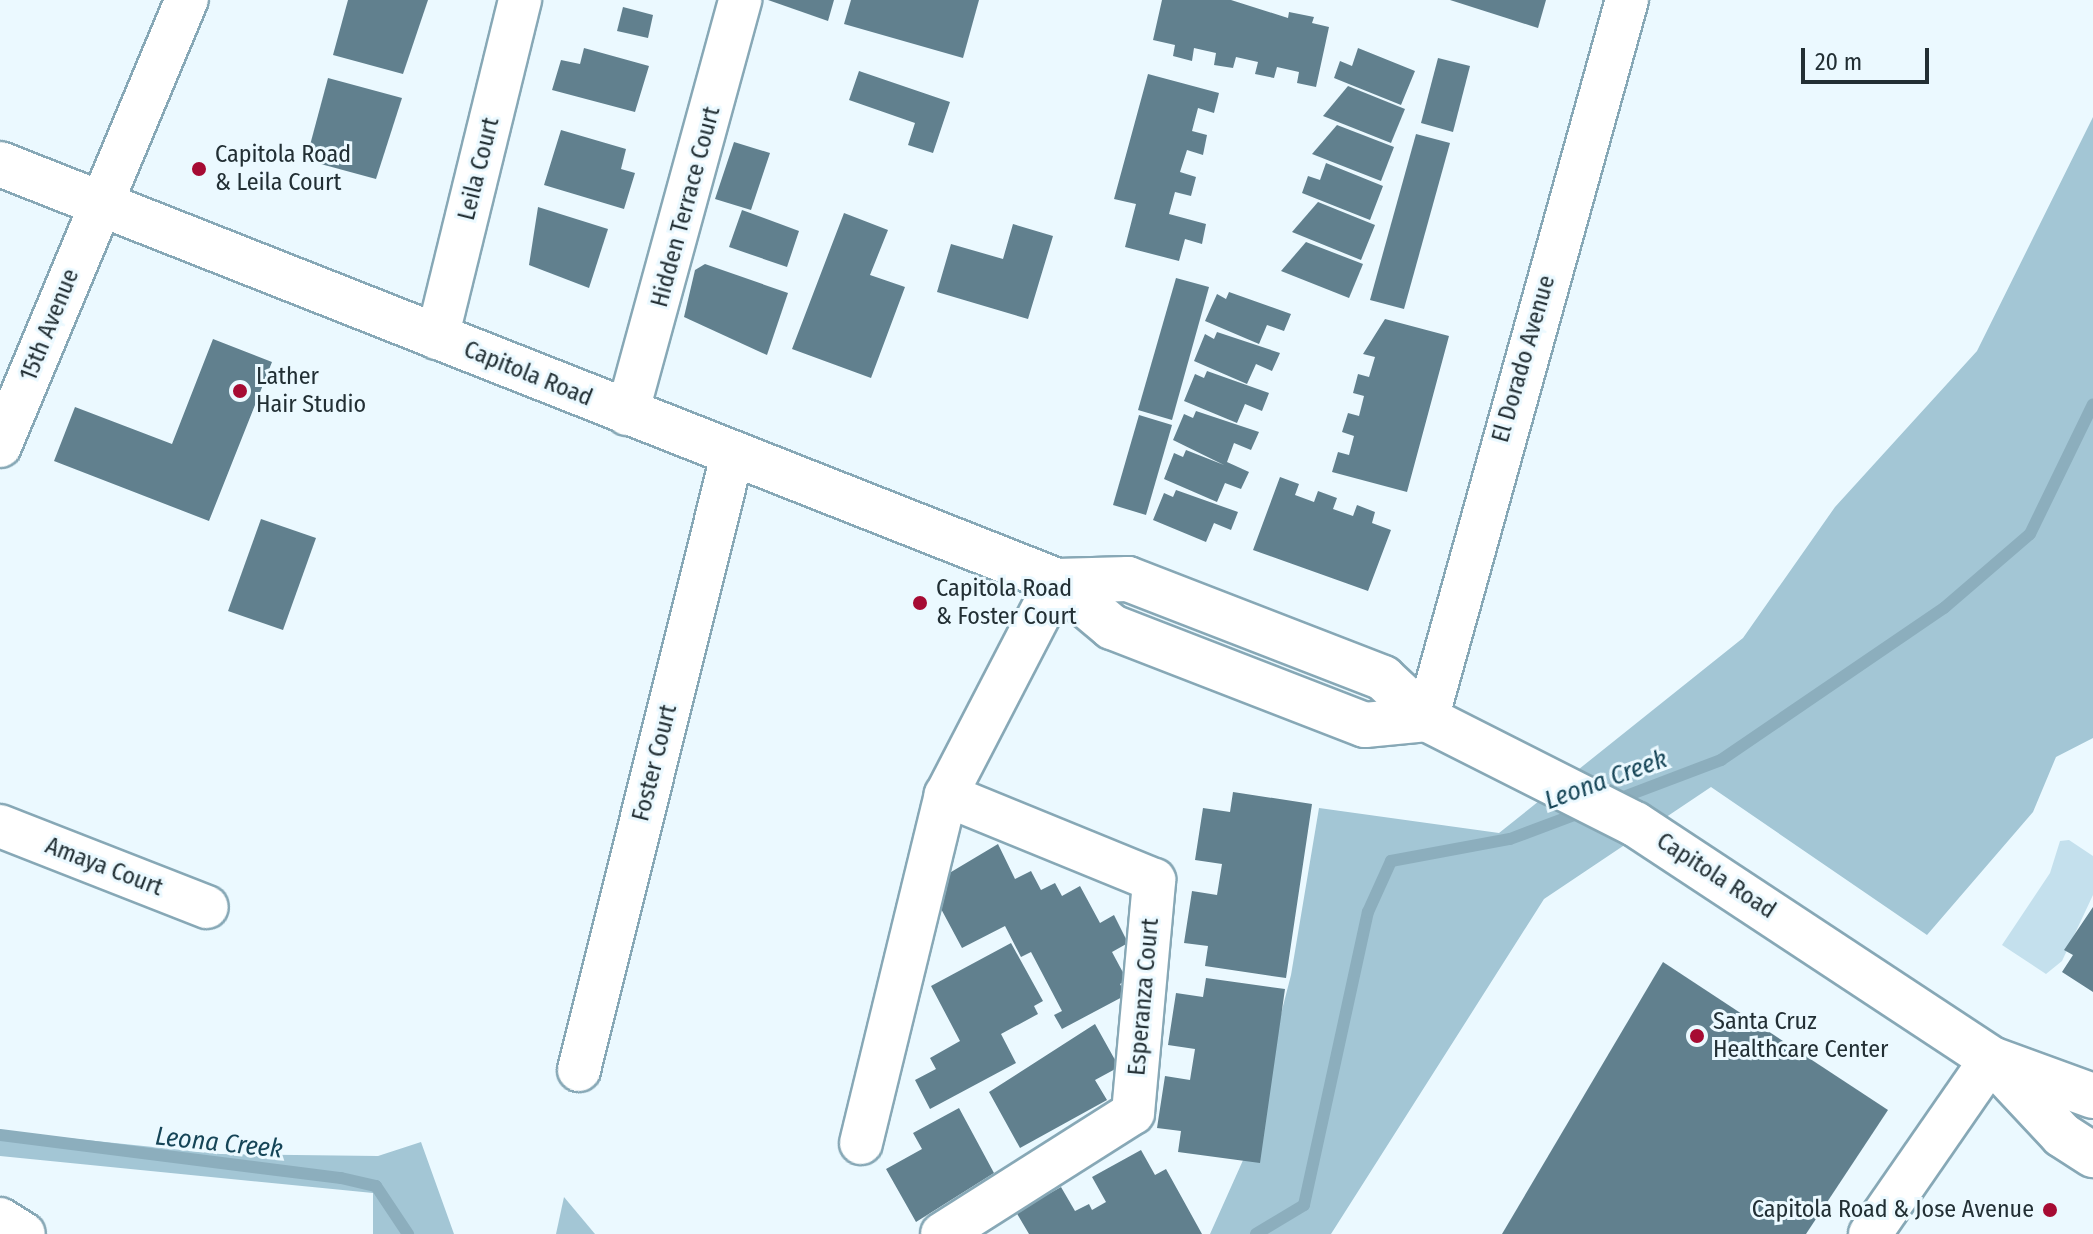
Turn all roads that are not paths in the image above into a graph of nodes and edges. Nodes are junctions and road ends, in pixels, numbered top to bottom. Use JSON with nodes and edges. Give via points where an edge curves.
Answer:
{"nodes":[{"id":1,"x":187,"y":0,"type":"edge"},
{"id":2,"x":520,"y":0,"type":"edge"},
{"id":3,"x":740,"y":0,"type":"edge"},
{"id":4,"x":1627,"y":0,"type":"edge"},
{"id":5,"x":0,"y":164,"type":"edge"},
{"id":6,"x":99,"y":203,"type":"junction"},
{"id":7,"x":437,"y":338,"type":"junction"},
{"id":8,"x":627,"y":414,"type":"junction"},
{"id":9,"x":0,"y":446,"type":"edge"},
{"id":10,"x":732,"y":456,"type":"junction"},
{"id":11,"x":1057,"y":581,"type":"junction"},
{"id":12,"x":1427,"y":719,"type":"junction"},
{"id":13,"x":946,"y":795,"type":"junction"},
{"id":14,"x":0,"y":826,"type":"edge"},
{"id":15,"x":207,"y":907,"type":"dead end"},
{"id":16,"x":1991,"y":1059,"type":"junction"},
{"id":17,"x":579,"y":1070,"type":"dead end"},
{"id":18,"x":2093,"y":1096,"type":"edge"},
{"id":19,"x":861,"y":1143,"type":"dead end"},
{"id":20,"x":2093,"y":1155,"type":"edge"},
{"id":21,"x":0,"y":1219,"type":"edge"},
{"id":22,"x":24,"y":1234,"type":"edge"},
{"id":23,"x":942,"y":1234,"type":"edge"},
{"id":24,"x":1870,"y":1234,"type":"edge"}],
"edges":[{"from":1,"to":6,"type":"street","name":"15th Avenue"},
{"from":2,"to":7,"type":"street","name":"Leila Court"},
{"from":3,"to":8,"type":"street","name":"Hidden Terrace Court"},
{"from":4,"to":12,"type":"street","name":"El Dorado Avenue"},
{"from":5,"to":6,"type":"main road","name":"Capitola Road"},
{"from":6,"to":7,"type":"main road","name":"Capitola Road"},
{"from":6,"to":9,"type":"street","name":"15th Avenue"},
{"from":7,"to":8,"type":"main road","name":"Capitola Road"},
{"from":8,"to":10,"type":"main road","name":"Capitola Road"},
{"from":10,"to":11,"type":"main road","name":"Capitola Road"},
{"from":10,"to":17,"type":"street","name":"Foster Court"},
{"from":11,"to":12,"type":"main road","name":"Capitola Road","via":[[1128,579],[1383,678]]},
{"from":11,"to":13,"type":"street"},
{"from":12,"to":16,"type":"main road","name":"Capitola Road","via":[[1635,824]]},
{"from":13,"to":19,"type":"street"},
{"from":13,"to":23,"type":"street","name":"Esperanza Court","via":[[1154,880],[1133,1113]]},
{"from":14,"to":15,"type":"street","name":"Amaya Court"},
{"from":16,"to":18,"type":"main road","name":"Capitola Road"},
{"from":16,"to":20,"type":"main road","name":"Capitola Road","via":[[2062,1135]]},
{"from":16,"to":24,"type":"street"},
{"from":21,"to":22,"type":"street"}]}
